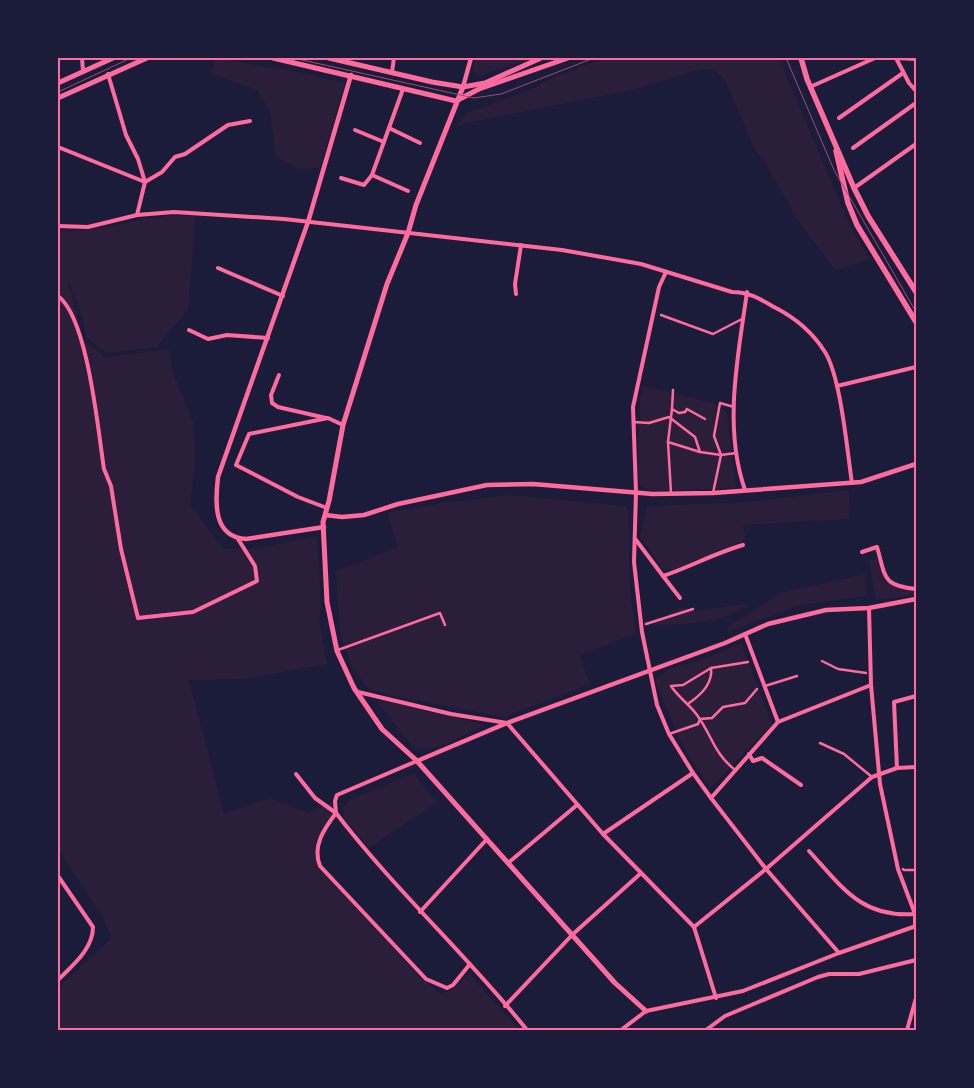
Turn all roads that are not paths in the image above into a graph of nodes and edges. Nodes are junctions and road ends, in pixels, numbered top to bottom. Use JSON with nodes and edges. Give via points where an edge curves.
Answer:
{"nodes":[{"id":1,"x":82,"y":58,"type":"edge"},
{"id":2,"x":113,"y":58,"type":"edge"},
{"id":3,"x":147,"y":58,"type":"edge"},
{"id":4,"x":273,"y":58,"type":"edge"},
{"id":5,"x":329,"y":58,"type":"edge"},
{"id":6,"x":394,"y":58,"type":"edge"},
{"id":7,"x":471,"y":58,"type":"edge"},
{"id":8,"x":541,"y":58,"type":"edge"},
{"id":9,"x":568,"y":58,"type":"edge"},
{"id":10,"x":796,"y":58,"type":"edge"},
{"id":11,"x":801,"y":58,"type":"edge"},
{"id":12,"x":876,"y":58,"type":"edge"},
{"id":13,"x":896,"y":58,"type":"edge"},
{"id":14,"x":910,"y":58,"type":"edge"},
{"id":15,"x":916,"y":59,"type":"edge"},
{"id":16,"x":82,"y":71,"type":"junction"},
{"id":17,"x":392,"y":72,"type":"junction"},
{"id":18,"x":903,"y":73,"type":"junction"},
{"id":19,"x":108,"y":74,"type":"junction"},
{"id":20,"x":352,"y":76,"type":"junction"},
{"id":21,"x":807,"y":79,"type":"junction"},
{"id":22,"x":58,"y":83,"type":"edge"},
{"id":23,"x":463,"y":86,"type":"junction"},
{"id":24,"x":810,"y":87,"type":"junction"},
{"id":25,"x":403,"y":89,"type":"junction"},
{"id":26,"x":916,"y":91,"type":"edge"},
{"id":27,"x":58,"y":98,"type":"edge"},
{"id":28,"x":456,"y":101,"type":"junction"},
{"id":29,"x":916,"y":104,"type":"edge"},
{"id":30,"x":839,"y":118,"type":"dead end"},
{"id":31,"x":250,"y":121,"type":"dead end"},
{"id":32,"x":389,"y":128,"type":"junction"},
{"id":33,"x":355,"y":130,"type":"dead end"},
{"id":34,"x":832,"y":137,"type":"junction"},
{"id":35,"x":384,"y":142,"type":"junction"},
{"id":36,"x":420,"y":143,"type":"dead end"},
{"id":37,"x":916,"y":144,"type":"edge"},
{"id":38,"x":58,"y":147,"type":"edge"},
{"id":39,"x":853,"y":148,"type":"dead end"},
{"id":40,"x":372,"y":175,"type":"junction"},
{"id":41,"x":341,"y":178,"type":"dead end"},
{"id":42,"x":145,"y":182,"type":"junction"},
{"id":43,"x":854,"y":188,"type":"junction"},
{"id":44,"x":408,"y":190,"type":"dead end"},
{"id":45,"x":138,"y":214,"type":"junction"},
{"id":46,"x":308,"y":222,"type":"junction"},
{"id":47,"x":58,"y":226,"type":"edge"},
{"id":48,"x":408,"y":233,"type":"junction"},
{"id":49,"x":521,"y":245,"type":"junction"},
{"id":50,"x":218,"y":268,"type":"dead end"},
{"id":51,"x":666,"y":272,"type":"junction"},
{"id":52,"x":747,"y":292,"type":"junction"},
{"id":53,"x":916,"y":292,"type":"edge"},
{"id":54,"x":516,"y":294,"type":"dead end"},
{"id":55,"x":58,"y":296,"type":"edge"},
{"id":56,"x":283,"y":296,"type":"junction"},
{"id":57,"x":661,"y":315,"type":"dead end"},
{"id":58,"x":743,"y":318,"type":"junction"},
{"id":59,"x":916,"y":322,"type":"edge"},
{"id":60,"x":189,"y":330,"type":"dead end"},
{"id":61,"x":268,"y":338,"type":"junction"},
{"id":62,"x":916,"y":367,"type":"edge"},
{"id":63,"x":280,"y":375,"type":"dead end"},
{"id":64,"x":836,"y":386,"type":"junction"},
{"id":65,"x":673,"y":390,"type":"dead end"},
{"id":66,"x":734,"y":407,"type":"junction"},
{"id":67,"x":672,"y":409,"type":"junction"},
{"id":68,"x":669,"y":417,"type":"junction"},
{"id":69,"x":328,"y":418,"type":"junction"},
{"id":70,"x":704,"y":419,"type":"dead end"},
{"id":71,"x":633,"y":422,"type":"junction"},
{"id":72,"x":343,"y":425,"type":"junction"},
{"id":73,"x":668,"y":442,"type":"junction"},
{"id":74,"x":700,"y":452,"type":"junction"},
{"id":75,"x":736,"y":453,"type":"junction"},
{"id":76,"x":721,"y":455,"type":"junction"},
{"id":77,"x":916,"y":464,"type":"edge"},
{"id":78,"x":852,"y":483,"type":"junction"},
{"id":79,"x":745,"y":490,"type":"junction"},
{"id":80,"x":636,"y":492,"type":"junction"},
{"id":81,"x":671,"y":493,"type":"junction"},
{"id":82,"x":713,"y":493,"type":"junction"},
{"id":83,"x":328,"y":508,"type":"junction"},
{"id":84,"x":326,"y":515,"type":"junction"},
{"id":85,"x":324,"y":527,"type":"junction"},
{"id":86,"x":238,"y":539,"type":"junction"},
{"id":87,"x":636,"y":540,"type":"junction"},
{"id":88,"x":743,"y":545,"type":"dead end"},
{"id":89,"x":862,"y":552,"type":"dead end"},
{"id":90,"x":663,"y":576,"type":"junction"},
{"id":91,"x":916,"y":589,"type":"edge"},
{"id":92,"x":680,"y":598,"type":"dead end"},
{"id":93,"x":916,"y":599,"type":"edge"},
{"id":94,"x":868,"y":608,"type":"junction"},
{"id":95,"x":693,"y":609,"type":"dead end"},
{"id":96,"x":646,"y":624,"type":"dead end"},
{"id":97,"x":445,"y":625,"type":"dead end"},
{"id":98,"x":745,"y":634,"type":"junction"},
{"id":99,"x":337,"y":651,"type":"junction"},
{"id":100,"x":822,"y":661,"type":"dead end"},
{"id":101,"x":748,"y":662,"type":"dead end"},
{"id":102,"x":711,"y":668,"type":"junction"},
{"id":103,"x":649,"y":669,"type":"junction"},
{"id":104,"x":866,"y":673,"type":"dead end"},
{"id":105,"x":797,"y":676,"type":"dead end"},
{"id":106,"x":871,"y":685,"type":"junction"},
{"id":107,"x":763,"y":686,"type":"junction"},
{"id":108,"x":757,"y":689,"type":"dead end"},
{"id":109,"x":358,"y":692,"type":"junction"},
{"id":110,"x":916,"y":696,"type":"edge"},
{"id":111,"x":688,"y":703,"type":"junction"},
{"id":112,"x":700,"y":719,"type":"junction"},
{"id":113,"x":778,"y":722,"type":"junction"},
{"id":114,"x":507,"y":723,"type":"junction"},
{"id":115,"x":669,"y":734,"type":"junction"},
{"id":116,"x":820,"y":742,"type":"dead end"},
{"id":117,"x":749,"y":754,"type":"junction"},
{"id":118,"x":417,"y":760,"type":"junction"},
{"id":119,"x":916,"y":766,"type":"edge"},
{"id":120,"x":897,"y":768,"type":"junction"},
{"id":121,"x":735,"y":770,"type":"junction"},
{"id":122,"x":693,"y":773,"type":"junction"},
{"id":123,"x":296,"y":774,"type":"dead end"},
{"id":124,"x":880,"y":774,"type":"junction"},
{"id":125,"x":872,"y":777,"type":"junction"},
{"id":126,"x":801,"y":785,"type":"dead end"},
{"id":127,"x":711,"y":798,"type":"junction"},
{"id":128,"x":577,"y":805,"type":"junction"},
{"id":129,"x":336,"y":813,"type":"junction"},
{"id":130,"x":603,"y":834,"type":"junction"},
{"id":131,"x":487,"y":839,"type":"junction"},
{"id":132,"x":809,"y":851,"type":"dead end"},
{"id":133,"x":508,"y":863,"type":"junction"},
{"id":134,"x":766,"y":869,"type":"junction"},
{"id":135,"x":903,"y":869,"type":"dead end"},
{"id":136,"x":916,"y":870,"type":"edge"},
{"id":137,"x":640,"y":874,"type":"junction"},
{"id":138,"x":58,"y":876,"type":"edge"},
{"id":139,"x":420,"y":912,"type":"junction"},
{"id":140,"x":915,"y":914,"type":"junction"},
{"id":141,"x":916,"y":926,"type":"edge"},
{"id":142,"x":694,"y":927,"type":"junction"},
{"id":143,"x":573,"y":934,"type":"junction"},
{"id":144,"x":839,"y":953,"type":"junction"},
{"id":145,"x":916,"y":960,"type":"edge"},
{"id":146,"x":470,"y":964,"type":"junction"},
{"id":147,"x":58,"y":980,"type":"edge"},
{"id":148,"x":716,"y":998,"type":"junction"},
{"id":149,"x":916,"y":998,"type":"edge"},
{"id":150,"x":505,"y":1006,"type":"junction"},
{"id":151,"x":646,"y":1011,"type":"junction"},
{"id":152,"x":527,"y":1030,"type":"edge"},
{"id":153,"x":621,"y":1030,"type":"edge"},
{"id":154,"x":706,"y":1030,"type":"edge"},
{"id":155,"x":906,"y":1030,"type":"edge"}],
"edges":[{"from":1,"to":16,"type":"street"},
{"from":2,"to":16,"type":"main road"},
{"from":3,"to":19,"type":"main road"},
{"from":4,"to":20,"type":"main road"},
{"from":5,"to":17,"type":"main road"},
{"from":6,"to":17,"type":"street"},
{"from":7,"to":23,"type":"street"},
{"from":8,"to":23,"type":"main road","via":[[485,83]]},
{"from":9,"to":28,"type":"main road","via":[[479,89]]},
{"from":10,"to":21,"type":"main road"},
{"from":11,"to":21,"type":"main road"},
{"from":12,"to":24,"type":"street"},
{"from":13,"to":14,"type":"street"},
{"from":13,"to":18,"type":"street"},
{"from":14,"to":15,"type":"street"},
{"from":16,"to":22,"type":"main road"},
{"from":17,"to":23,"type":"main road"},
{"from":18,"to":26,"type":"street"},
{"from":18,"to":30,"type":"street"},
{"from":19,"to":27,"type":"main road"},
{"from":19,"to":42,"type":"street","via":[[126,135]]},
{"from":20,"to":25,"type":"main road"},
{"from":20,"to":46,"type":"street"},
{"from":21,"to":24,"type":"main road"},
{"from":23,"to":28,"type":"main road"},
{"from":24,"to":34,"type":"main road"},
{"from":25,"to":28,"type":"main road"},
{"from":25,"to":32,"type":"street"},
{"from":28,"to":48,"type":"main road"},
{"from":29,"to":39,"type":"street"},
{"from":31,"to":42,"type":"street","via":[[228,125],[176,157],[157,176]]},
{"from":32,"to":35,"type":"street"},
{"from":32,"to":36,"type":"street"},
{"from":33,"to":35,"type":"street"},
{"from":34,"to":43,"type":"main road"},
{"from":34,"to":59,"type":"main road","via":[[854,218]]},
{"from":35,"to":40,"type":"street"},
{"from":37,"to":43,"type":"street"},
{"from":38,"to":42,"type":"street"},
{"from":40,"to":41,"type":"street","via":[[364,185]]},
{"from":40,"to":44,"type":"street"},
{"from":42,"to":45,"type":"street"},
{"from":43,"to":53,"type":"main road"},
{"from":45,"to":46,"type":"street","via":[[212,213]]},
{"from":45,"to":47,"type":"street","via":[[88,227]]},
{"from":46,"to":48,"type":"street"},
{"from":46,"to":56,"type":"street"},
{"from":48,"to":49,"type":"street"},
{"from":48,"to":72,"type":"main road","via":[[388,284]]},
{"from":49,"to":51,"type":"street","via":[[641,264]]},
{"from":49,"to":54,"type":"street"},
{"from":50,"to":56,"type":"street"},
{"from":51,"to":52,"type":"street","via":[[732,292]]},
{"from":51,"to":71,"type":"street","via":[[659,286],[648,334],[633,407]]},
{"from":52,"to":58,"type":"street"},
{"from":52,"to":64,"type":"street","via":[[789,314],[808,331],[825,352]]},
{"from":55,"to":86,"type":"street","via":[[75,321],[86,357],[104,469],[111,486],[121,549],[138,618],[193,612],[257,581],[255,566]]},
{"from":56,"to":61,"type":"street"},
{"from":57,"to":58,"type":"street","via":[[714,334]]},
{"from":58,"to":66,"type":"street"},
{"from":60,"to":61,"type":"street","via":[[208,339],[227,335]]},
{"from":61,"to":86,"type":"street","via":[[218,477],[216,495],[221,524],[230,537]]},
{"from":62,"to":64,"type":"street"},
{"from":63,"to":69,"type":"street","via":[[271,395],[272,403]]},
{"from":64,"to":78,"type":"street"},
{"from":65,"to":67,"type":"street"},
{"from":66,"to":75,"type":"street"},
{"from":66,"to":76,"type":"street","via":[[720,403],[714,436]]},
{"from":67,"to":68,"type":"street"},
{"from":67,"to":70,"type":"street","via":[[679,413],[688,409]]},
{"from":68,"to":71,"type":"street","via":[[649,423]]},
{"from":68,"to":73,"type":"street"},
{"from":68,"to":74,"type":"street","via":[[695,437]]},
{"from":69,"to":72,"type":"street"},
{"from":69,"to":83,"type":"street","via":[[248,434],[236,465],[298,497]]},
{"from":71,"to":80,"type":"street"},
{"from":72,"to":83,"type":"main road"},
{"from":73,"to":74,"type":"street"},
{"from":73,"to":81,"type":"street"},
{"from":74,"to":76,"type":"street"},
{"from":75,"to":76,"type":"street"},
{"from":75,"to":79,"type":"street"},
{"from":76,"to":82,"type":"street"},
{"from":77,"to":78,"type":"street"},
{"from":78,"to":79,"type":"street"},
{"from":79,"to":82,"type":"street"},
{"from":80,"to":81,"type":"street"},
{"from":80,"to":84,"type":"street","via":[[487,485],[364,514]]},
{"from":80,"to":87,"type":"street"},
{"from":81,"to":82,"type":"street"},
{"from":83,"to":84,"type":"main road"},
{"from":84,"to":85,"type":"main road"},
{"from":85,"to":86,"type":"street"},
{"from":85,"to":99,"type":"main road","via":[[326,602]]},
{"from":87,"to":90,"type":"street"},
{"from":87,"to":103,"type":"street","via":[[634,562]]},
{"from":88,"to":90,"type":"street"},
{"from":89,"to":91,"type":"street","via":[[877,547],[882,571],[889,582],[898,587]]},
{"from":90,"to":92,"type":"street"},
{"from":93,"to":94,"type":"street"},
{"from":94,"to":98,"type":"street","via":[[841,608],[809,614],[768,624]]},
{"from":94,"to":106,"type":"street"},
{"from":95,"to":96,"type":"street"},
{"from":97,"to":99,"type":"street","via":[[440,613]]},
{"from":98,"to":103,"type":"street"},
{"from":98,"to":107,"type":"street"},
{"from":99,"to":109,"type":"main road"},
{"from":100,"to":104,"type":"street","via":[[838,669]]},
{"from":101,"to":102,"type":"street"},
{"from":102,"to":111,"type":"street","via":[[712,674],[704,691]]},
{"from":102,"to":111,"type":"street","via":[[683,685],[671,686],[679,698]]},
{"from":103,"to":114,"type":"street"},
{"from":103,"to":115,"type":"street","via":[[657,705]]},
{"from":105,"to":107,"type":"street"},
{"from":106,"to":113,"type":"street"},
{"from":106,"to":124,"type":"street"},
{"from":107,"to":113,"type":"street"},
{"from":108,"to":112,"type":"street","via":[[745,703],[723,707],[712,718]]},
{"from":109,"to":114,"type":"street","via":[[451,714]]},
{"from":109,"to":118,"type":"main road","via":[[382,728]]},
{"from":110,"to":120,"type":"street","via":[[894,702]]},
{"from":111,"to":112,"type":"street"},
{"from":112,"to":115,"type":"street","via":[[698,724]]},
{"from":112,"to":121,"type":"street","via":[[714,748]]},
{"from":113,"to":117,"type":"street"},
{"from":114,"to":118,"type":"street"},
{"from":114,"to":128,"type":"street"},
{"from":115,"to":122,"type":"street"},
{"from":116,"to":125,"type":"street","via":[[844,754]]},
{"from":117,"to":121,"type":"street"},
{"from":117,"to":126,"type":"street","via":[[753,761],[762,758]]},
{"from":118,"to":129,"type":"street","via":[[337,795]]},
{"from":118,"to":131,"type":"main road"},
{"from":119,"to":120,"type":"street"},
{"from":120,"to":124,"type":"street"},
{"from":121,"to":127,"type":"street"},
{"from":122,"to":127,"type":"street"},
{"from":122,"to":130,"type":"street"},
{"from":123,"to":129,"type":"street","via":[[315,798]]},
{"from":124,"to":125,"type":"street"},
{"from":124,"to":140,"type":"street","via":[[898,869]]},
{"from":125,"to":134,"type":"street"},
{"from":127,"to":134,"type":"street"},
{"from":128,"to":130,"type":"street"},
{"from":128,"to":133,"type":"street"},
{"from":129,"to":139,"type":"street"},
{"from":129,"to":146,"type":"street","via":[[322,832],[316,858],[320,866],[426,979],[447,988]]},
{"from":130,"to":137,"type":"street"},
{"from":131,"to":133,"type":"main road"},
{"from":131,"to":139,"type":"street"},
{"from":132,"to":140,"type":"street","via":[[844,890],[862,903],[894,915]]},
{"from":133,"to":143,"type":"main road"},
{"from":134,"to":142,"type":"street"},
{"from":134,"to":144,"type":"street"},
{"from":135,"to":136,"type":"street"},
{"from":137,"to":142,"type":"street"},
{"from":137,"to":143,"type":"street"},
{"from":138,"to":147,"type":"street","via":[[93,927],[93,937],[86,951]]},
{"from":139,"to":146,"type":"street"},
{"from":140,"to":141,"type":"street"},
{"from":141,"to":144,"type":"street"},
{"from":142,"to":148,"type":"street"},
{"from":143,"to":150,"type":"street"},
{"from":143,"to":151,"type":"main road","via":[[615,983]]},
{"from":144,"to":148,"type":"street","via":[[743,991]]},
{"from":145,"to":154,"type":"street","via":[[859,974],[818,977],[725,1016]]},
{"from":146,"to":150,"type":"street"},
{"from":148,"to":151,"type":"street"},
{"from":149,"to":155,"type":"street"},
{"from":150,"to":152,"type":"street"},
{"from":151,"to":153,"type":"street"}]}
